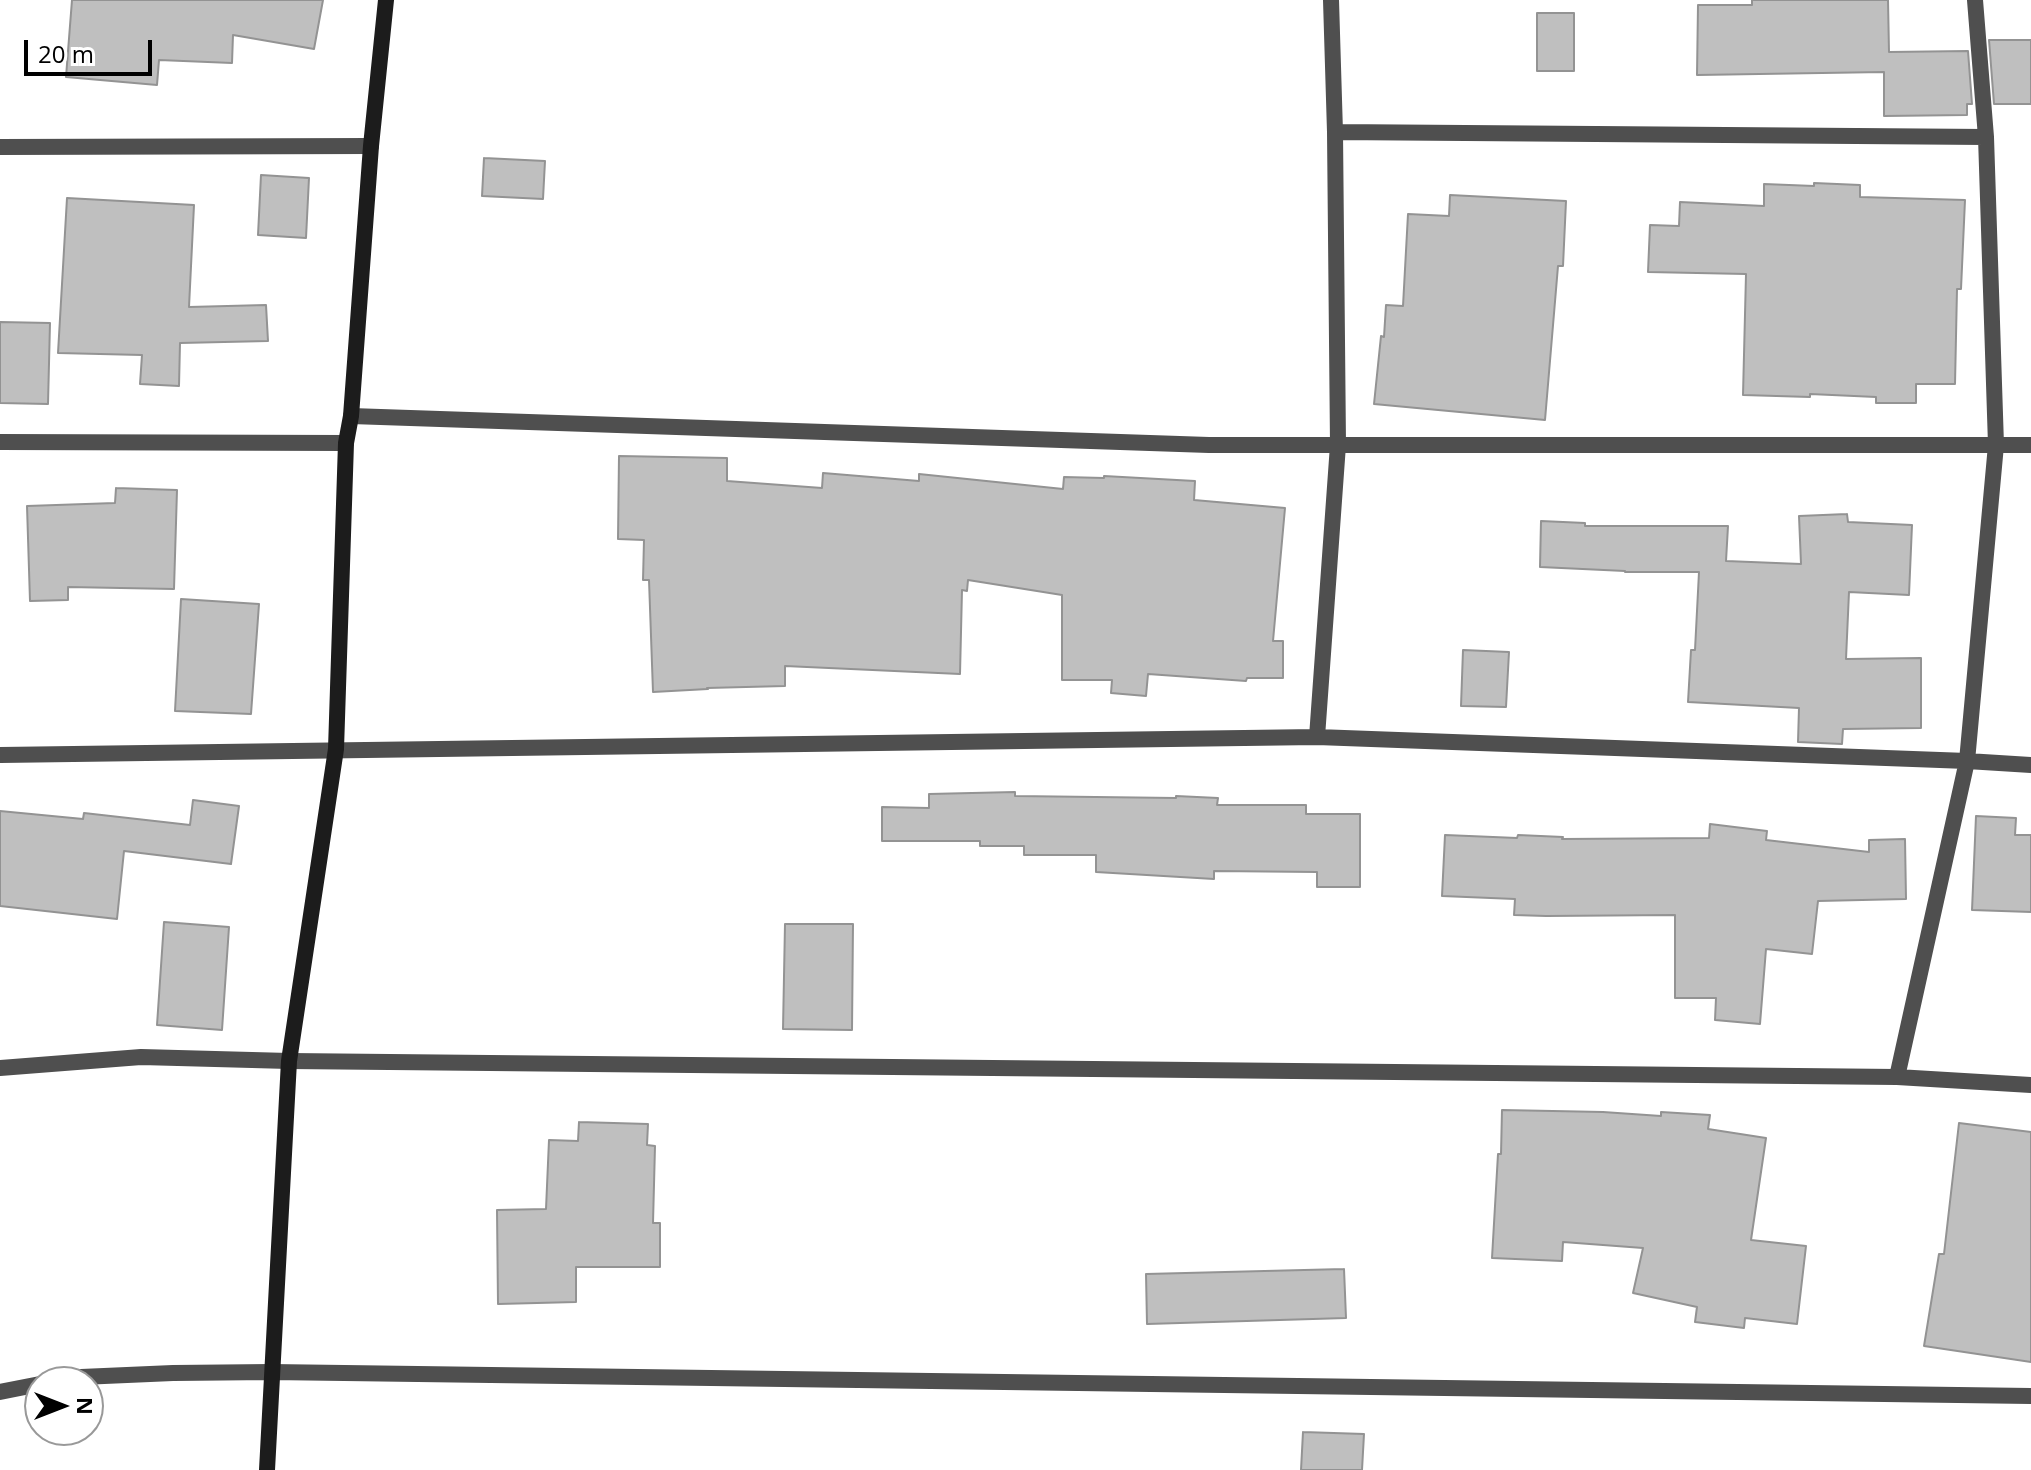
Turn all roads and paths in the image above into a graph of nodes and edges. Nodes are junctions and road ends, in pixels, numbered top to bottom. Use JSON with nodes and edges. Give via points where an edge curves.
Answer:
{"nodes":[{"id":1,"x":386,"y":0,"type":"edge"},
{"id":2,"x":1331,"y":0,"type":"edge"},
{"id":3,"x":1975,"y":0,"type":"edge"},
{"id":4,"x":1335,"y":132,"type":"junction"},
{"id":5,"x":1986,"y":137,"type":"junction"},
{"id":6,"x":371,"y":146,"type":"junction"},
{"id":7,"x":0,"y":147,"type":"edge"},
{"id":8,"x":351,"y":416,"type":"junction"},
{"id":9,"x":0,"y":442,"type":"edge"},
{"id":10,"x":346,"y":443,"type":"junction"},
{"id":11,"x":1338,"y":445,"type":"junction"},
{"id":12,"x":1996,"y":445,"type":"junction"},
{"id":13,"x":2031,"y":445,"type":"edge"},
{"id":14,"x":1317,"y":737,"type":"junction"},
{"id":15,"x":336,"y":749,"type":"junction"},
{"id":16,"x":0,"y":755,"type":"edge"},
{"id":17,"x":1967,"y":761,"type":"junction"},
{"id":18,"x":2031,"y":765,"type":"edge"},
{"id":19,"x":289,"y":1061,"type":"junction"},
{"id":20,"x":0,"y":1068,"type":"edge"},
{"id":21,"x":1897,"y":1077,"type":"junction"},
{"id":22,"x":2031,"y":1085,"type":"edge"},
{"id":23,"x":271,"y":1372,"type":"junction"},
{"id":24,"x":104,"y":1376,"type":"edge"},
{"id":25,"x":24,"y":1387,"type":"edge"},
{"id":26,"x":0,"y":1392,"type":"edge"},
{"id":27,"x":2031,"y":1396,"type":"edge"},
{"id":28,"x":267,"y":1470,"type":"edge"}],
"edges":[{"from":1,"to":6,"type":"street"},
{"from":2,"to":4,"type":"street"},
{"from":3,"to":5,"type":"street"},
{"from":4,"to":5,"type":"street"},
{"from":4,"to":11,"type":"street"},
{"from":5,"to":12,"type":"street"},
{"from":6,"to":7,"type":"street"},
{"from":6,"to":8,"type":"street"},
{"from":8,"to":10,"type":"street"},
{"from":8,"to":11,"type":"street"},
{"from":9,"to":10,"type":"street"},
{"from":10,"to":15,"type":"street"},
{"from":11,"to":12,"type":"street"},
{"from":11,"to":14,"type":"street"},
{"from":12,"to":13,"type":"street"},
{"from":12,"to":17,"type":"street"},
{"from":14,"to":15,"type":"street"},
{"from":14,"to":17,"type":"street"},
{"from":15,"to":16,"type":"street"},
{"from":15,"to":19,"type":"street"},
{"from":17,"to":18,"type":"street"},
{"from":17,"to":21,"type":"street"},
{"from":19,"to":20,"type":"street","via":[[141,1057]]},
{"from":19,"to":21,"type":"street"},
{"from":19,"to":23,"type":"street"},
{"from":21,"to":22,"type":"street"},
{"from":23,"to":24,"type":"street"},
{"from":23,"to":27,"type":"street"},
{"from":23,"to":28,"type":"street"},
{"from":25,"to":26,"type":"street"}]}
